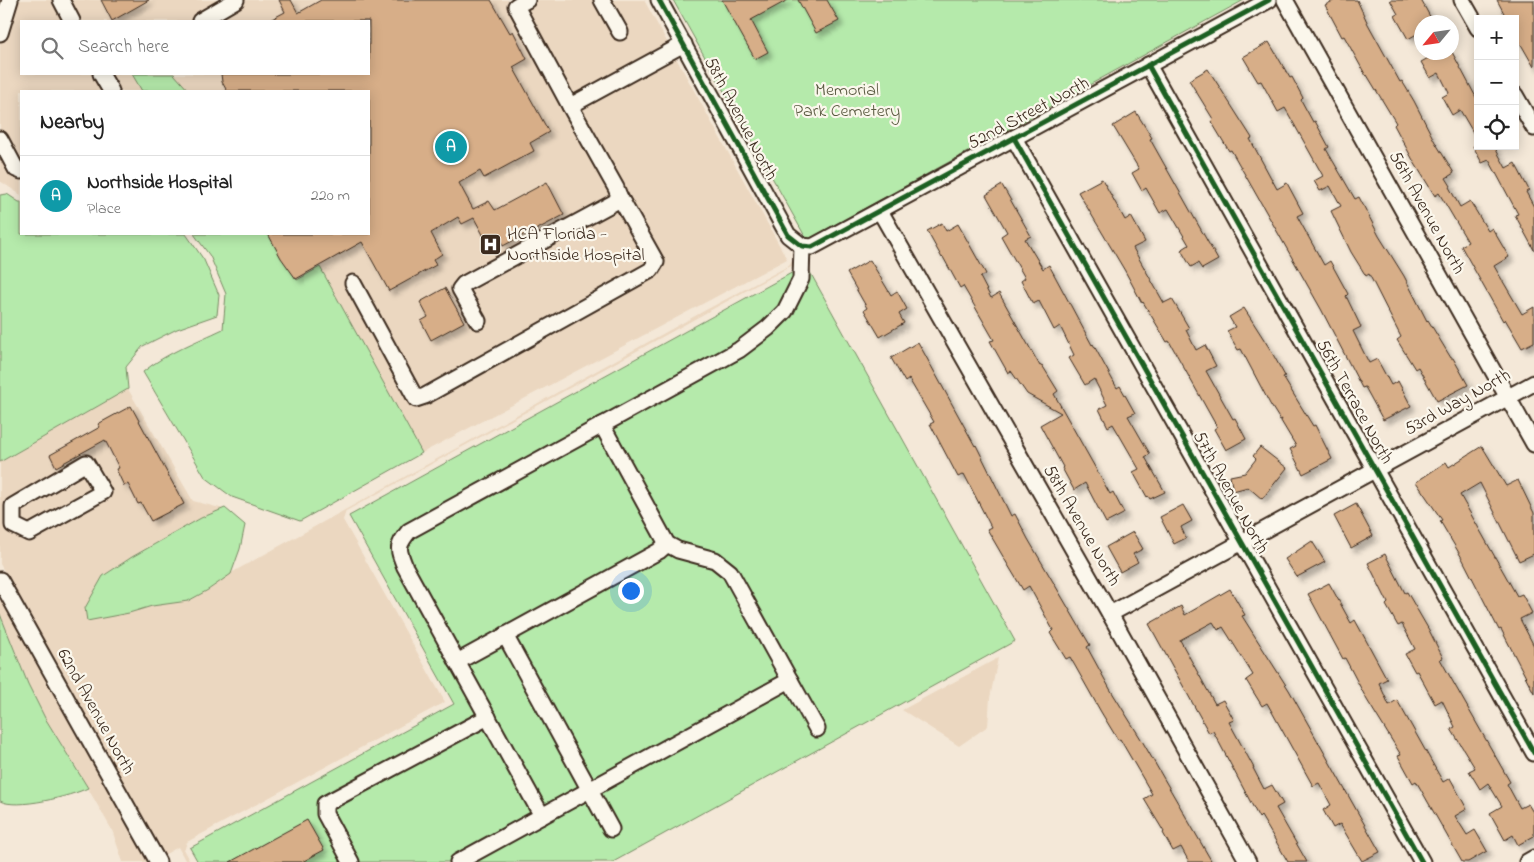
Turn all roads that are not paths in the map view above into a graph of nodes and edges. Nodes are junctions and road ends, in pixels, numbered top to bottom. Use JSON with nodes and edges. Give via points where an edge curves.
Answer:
{"nodes":[{"id":1,"x":10,"y":0,"type":"edge"},
{"id":2,"x":61,"y":0,"type":"edge"},
{"id":3,"x":236,"y":0,"type":"edge"},
{"id":4,"x":527,"y":0,"type":"edge"},
{"id":5,"x":602,"y":0,"type":"edge"},
{"id":6,"x":660,"y":0,"type":"edge"},
{"id":7,"x":1269,"y":0,"type":"edge"},
{"id":8,"x":1286,"y":0,"type":"edge"},
{"id":9,"x":1462,"y":0,"type":"edge"},
{"id":10,"x":71,"y":20,"type":"edge"},
{"id":11,"x":202,"y":20,"type":"edge"},
{"id":12,"x":1474,"y":21,"type":"edge"},
{"id":13,"x":620,"y":32,"type":"dead end"},
{"id":14,"x":0,"y":33,"type":"edge"},
{"id":15,"x":684,"y":44,"type":"junction"},
{"id":16,"x":1148,"y":65,"type":"junction"},
{"id":17,"x":102,"y":75,"type":"edge"},
{"id":18,"x":110,"y":90,"type":"edge"},
{"id":19,"x":1519,"y":102,"type":"edge"},
{"id":20,"x":570,"y":106,"type":"junction"},
{"id":21,"x":1534,"y":128,"type":"edge"},
{"id":22,"x":1014,"y":138,"type":"junction"},
{"id":23,"x":0,"y":139,"type":"edge"},
{"id":24,"x":20,"y":170,"type":"edge"},
{"id":25,"x":619,"y":196,"type":"junction"},
{"id":26,"x":880,"y":211,"type":"junction"},
{"id":27,"x":802,"y":246,"type":"junction"},
{"id":28,"x":353,"y":283,"type":"dead end"},
{"id":29,"x":478,"y":321,"type":"dead end"},
{"id":30,"x":1534,"y":383,"type":"edge"},
{"id":31,"x":1508,"y":397,"type":"junction"},
{"id":32,"x":602,"y":425,"type":"junction"},
{"id":33,"x":1534,"y":444,"type":"edge"},
{"id":34,"x":1376,"y":470,"type":"junction"},
{"id":35,"x":6,"y":528,"type":"edge"},
{"id":36,"x":1242,"y":542,"type":"junction"},
{"id":37,"x":667,"y":544,"type":"junction"},
{"id":38,"x":0,"y":580,"type":"edge"},
{"id":39,"x":1110,"y":614,"type":"junction"},
{"id":40,"x":505,"y":635,"type":"junction"},
{"id":41,"x":457,"y":662,"type":"junction"},
{"id":42,"x":790,"y":680,"type":"junction"},
{"id":43,"x":488,"y":717,"type":"junction"},
{"id":44,"x":817,"y":729,"type":"dead end"},
{"id":45,"x":1534,"y":754,"type":"edge"},
{"id":46,"x":590,"y":790,"type":"junction"},
{"id":47,"x":542,"y":816,"type":"junction"},
{"id":48,"x":611,"y":829,"type":"dead end"},
{"id":49,"x":1534,"y":858,"type":"edge"},
{"id":50,"x":158,"y":862,"type":"edge"},
{"id":51,"x":351,"y":862,"type":"edge"},
{"id":52,"x":458,"y":862,"type":"edge"},
{"id":53,"x":1248,"y":862,"type":"edge"},
{"id":54,"x":1422,"y":862,"type":"edge"},
{"id":55,"x":1527,"y":862,"type":"edge"}],
"edges":[{"from":1,"to":14,"type":"street"},
{"from":2,"to":10,"type":"street"},
{"from":3,"to":11,"type":"street"},
{"from":4,"to":20,"type":"street","via":[[516,6]]},
{"from":5,"to":13,"type":"street"},
{"from":6,"to":15,"type":"street","name":"58th Avenue North"},
{"from":7,"to":16,"type":"street","name":"52nd Street North"},
{"from":8,"to":31,"type":"street","name":"56th Avenue North"},
{"from":9,"to":12,"type":"street"},
{"from":15,"to":20,"type":"street"},
{"from":15,"to":27,"type":"street","name":"58th Avenue North","via":[[788,235]]},
{"from":16,"to":22,"type":"street","name":"52nd Street North"},
{"from":16,"to":34,"type":"street","name":"56th Terrace North"},
{"from":17,"to":18,"type":"street"},
{"from":19,"to":21,"type":"street"},
{"from":20,"to":25,"type":"street"},
{"from":22,"to":26,"type":"street","name":"52nd Street North"},
{"from":22,"to":36,"type":"street","name":"57th Avenue North"},
{"from":23,"to":24,"type":"street"},
{"from":25,"to":28,"type":"street","via":[[656,262],[650,270],[416,399]]},
{"from":25,"to":29,"type":"street","via":[[615,202],[464,284],[460,289]]},
{"from":26,"to":27,"type":"street","name":"52nd Street North","via":[[812,247]]},
{"from":26,"to":39,"type":"street","name":"58th Avenue North"},
{"from":27,"to":32,"type":"street","via":[[801,279],[784,311],[768,328],[739,350]]},
{"from":30,"to":31,"type":"street","name":"53rd Way North"},
{"from":31,"to":33,"type":"street","name":"56th Avenue North"},
{"from":31,"to":34,"type":"street","name":"53rd Way North"},
{"from":32,"to":37,"type":"street"},
{"from":32,"to":41,"type":"street","via":[[409,531],[401,541],[398,550],[404,567]]},
{"from":34,"to":36,"type":"street","name":"53rd Way North"},
{"from":34,"to":45,"type":"street","name":"56th Terrace North"},
{"from":35,"to":35,"type":"street","via":[[29,533],[102,492],[86,463],[13,506]]},
{"from":36,"to":39,"type":"street","name":"53rd Way North"},
{"from":36,"to":54,"type":"street","name":"57th Avenue North"},
{"from":37,"to":40,"type":"street"},
{"from":37,"to":42,"type":"street","via":[[715,560],[730,572]]},
{"from":38,"to":50,"type":"street","name":"62nd Avenue North"},
{"from":39,"to":53,"type":"street","name":"58th Avenue North"},
{"from":40,"to":41,"type":"street"},
{"from":40,"to":46,"type":"street"},
{"from":41,"to":43,"type":"street"},
{"from":42,"to":44,"type":"street"},
{"from":42,"to":46,"type":"street"},
{"from":43,"to":47,"type":"street"},
{"from":43,"to":51,"type":"street","via":[[324,804],[324,814]]},
{"from":46,"to":47,"type":"street"},
{"from":46,"to":48,"type":"street"},
{"from":47,"to":52,"type":"street"},
{"from":49,"to":55,"type":"street"}]}
